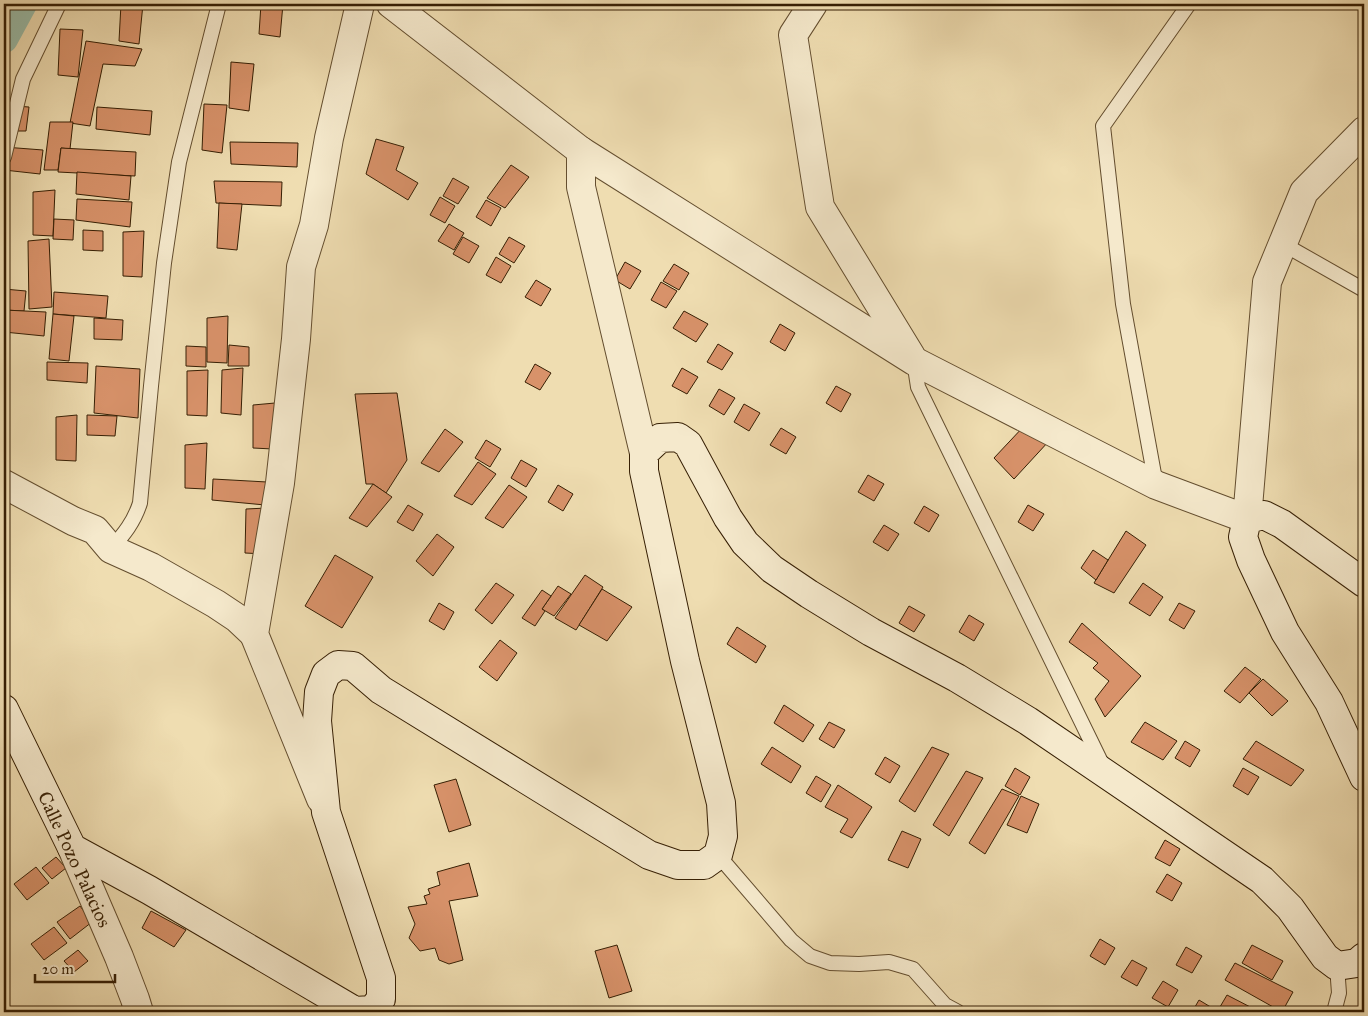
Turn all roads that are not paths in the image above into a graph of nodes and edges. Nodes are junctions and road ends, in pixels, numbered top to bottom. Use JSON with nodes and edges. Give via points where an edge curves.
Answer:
{"nodes":[{"id":1,"x":59,"y":4,"type":"edge"},
{"id":2,"x":219,"y":4,"type":"edge"},
{"id":3,"x":360,"y":4,"type":"edge"},
{"id":4,"x":391,"y":4,"type":"edge"},
{"id":5,"x":813,"y":4,"type":"edge"},
{"id":6,"x":1189,"y":4,"type":"edge"},
{"id":7,"x":1364,"y":131,"type":"edge"},
{"id":8,"x":581,"y":151,"type":"junction"},
{"id":9,"x":4,"y":157,"type":"edge"},
{"id":10,"x":1283,"y":244,"type":"junction"},
{"id":11,"x":1364,"y":290,"type":"edge"},
{"id":12,"x":914,"y":361,"type":"junction"},
{"id":13,"x":644,"y":453,"type":"junction"},
{"id":14,"x":4,"y":484,"type":"edge"},
{"id":15,"x":1156,"y":485,"type":"junction"},
{"id":16,"x":1247,"y":519,"type":"junction"},
{"id":17,"x":111,"y":549,"type":"junction"},
{"id":18,"x":1364,"y":583,"type":"edge"},
{"id":19,"x":254,"y":634,"type":"junction"},
{"id":20,"x":4,"y":709,"type":"edge"},
{"id":21,"x":1364,"y":777,"type":"edge"},
{"id":22,"x":1109,"y":778,"type":"junction"},
{"id":23,"x":326,"y":812,"type":"junction"},
{"id":24,"x":72,"y":848,"type":"junction"},
{"id":25,"x":718,"y":855,"type":"junction"},
{"id":26,"x":1364,"y":957,"type":"edge"},
{"id":27,"x":1337,"y":966,"type":"junction"},
{"id":28,"x":373,"y":1011,"type":"edge"},
{"id":29,"x":139,"y":1012,"type":"edge"},
{"id":30,"x":958,"y":1012,"type":"edge"},
{"id":31,"x":1334,"y":1012,"type":"edge"}],
"edges":[{"from":1,"to":9,"type":"lane","via":[[24,79]]},
{"from":2,"to":17,"type":"lane","via":[[179,162],[164,263],[140,503],[128,530]]},
{"from":3,"to":19,"type":"street","via":[[329,138],[314,225],[302,267],[280,482]]},
{"from":4,"to":8,"type":"street"},
{"from":5,"to":12,"type":"street","via":[[793,35],[820,207]]},
{"from":6,"to":15,"type":"lane","via":[[1103,126],[1123,304]]},
{"from":7,"to":10,"type":"street","via":[[1304,192]]},
{"from":8,"to":12,"type":"street"},
{"from":8,"to":13,"type":"street","via":[[581,187]]},
{"from":10,"to":11,"type":"lane"},
{"from":10,"to":16,"type":"street","via":[[1267,282]]},
{"from":12,"to":15,"type":"street"},
{"from":12,"to":22,"type":"lane","via":[[918,387]]},
{"from":13,"to":22,"type":"street","via":[[660,438],[678,437],[688,444],[745,543],[772,569],[871,632],[1028,721]]},
{"from":13,"to":25,"type":"street","via":[[644,471],[683,651],[721,803],[723,836]]},
{"from":14,"to":17,"type":"street","via":[[95,530]]},
{"from":15,"to":16,"type":"street"},
{"from":16,"to":18,"type":"street","via":[[1264,515],[1282,524]]},
{"from":16,"to":21,"type":"street","via":[[1243,537],[1251,560],[1286,632],[1329,702]]},
{"from":17,"to":19,"type":"street","via":[[151,567],[216,604]]},
{"from":19,"to":23,"type":"street"},
{"from":20,"to":24,"type":"street","name":"Calle Pozo Palacios"},
{"from":22,"to":27,"type":"street","via":[[1262,880],[1290,908],[1324,957]]},
{"from":23,"to":25,"type":"street","via":[[317,721],[319,692],[326,674],[338,664],[353,666],[381,690],[649,855],[678,865],[704,865]]},
{"from":23,"to":28,"type":"street","via":[[380,978],[381,999]]},
{"from":24,"to":28,"type":"street","via":[[356,1011]]},
{"from":24,"to":29,"type":"street","name":"Calle Pozo Palacios"},
{"from":25,"to":30,"type":"lane","via":[[791,940],[810,956],[830,963],[889,962],[913,969],[945,1005]]},
{"from":26,"to":27,"type":"street","via":[[1357,963]]},
{"from":27,"to":31,"type":"lane","via":[[1339,993]]}]}
